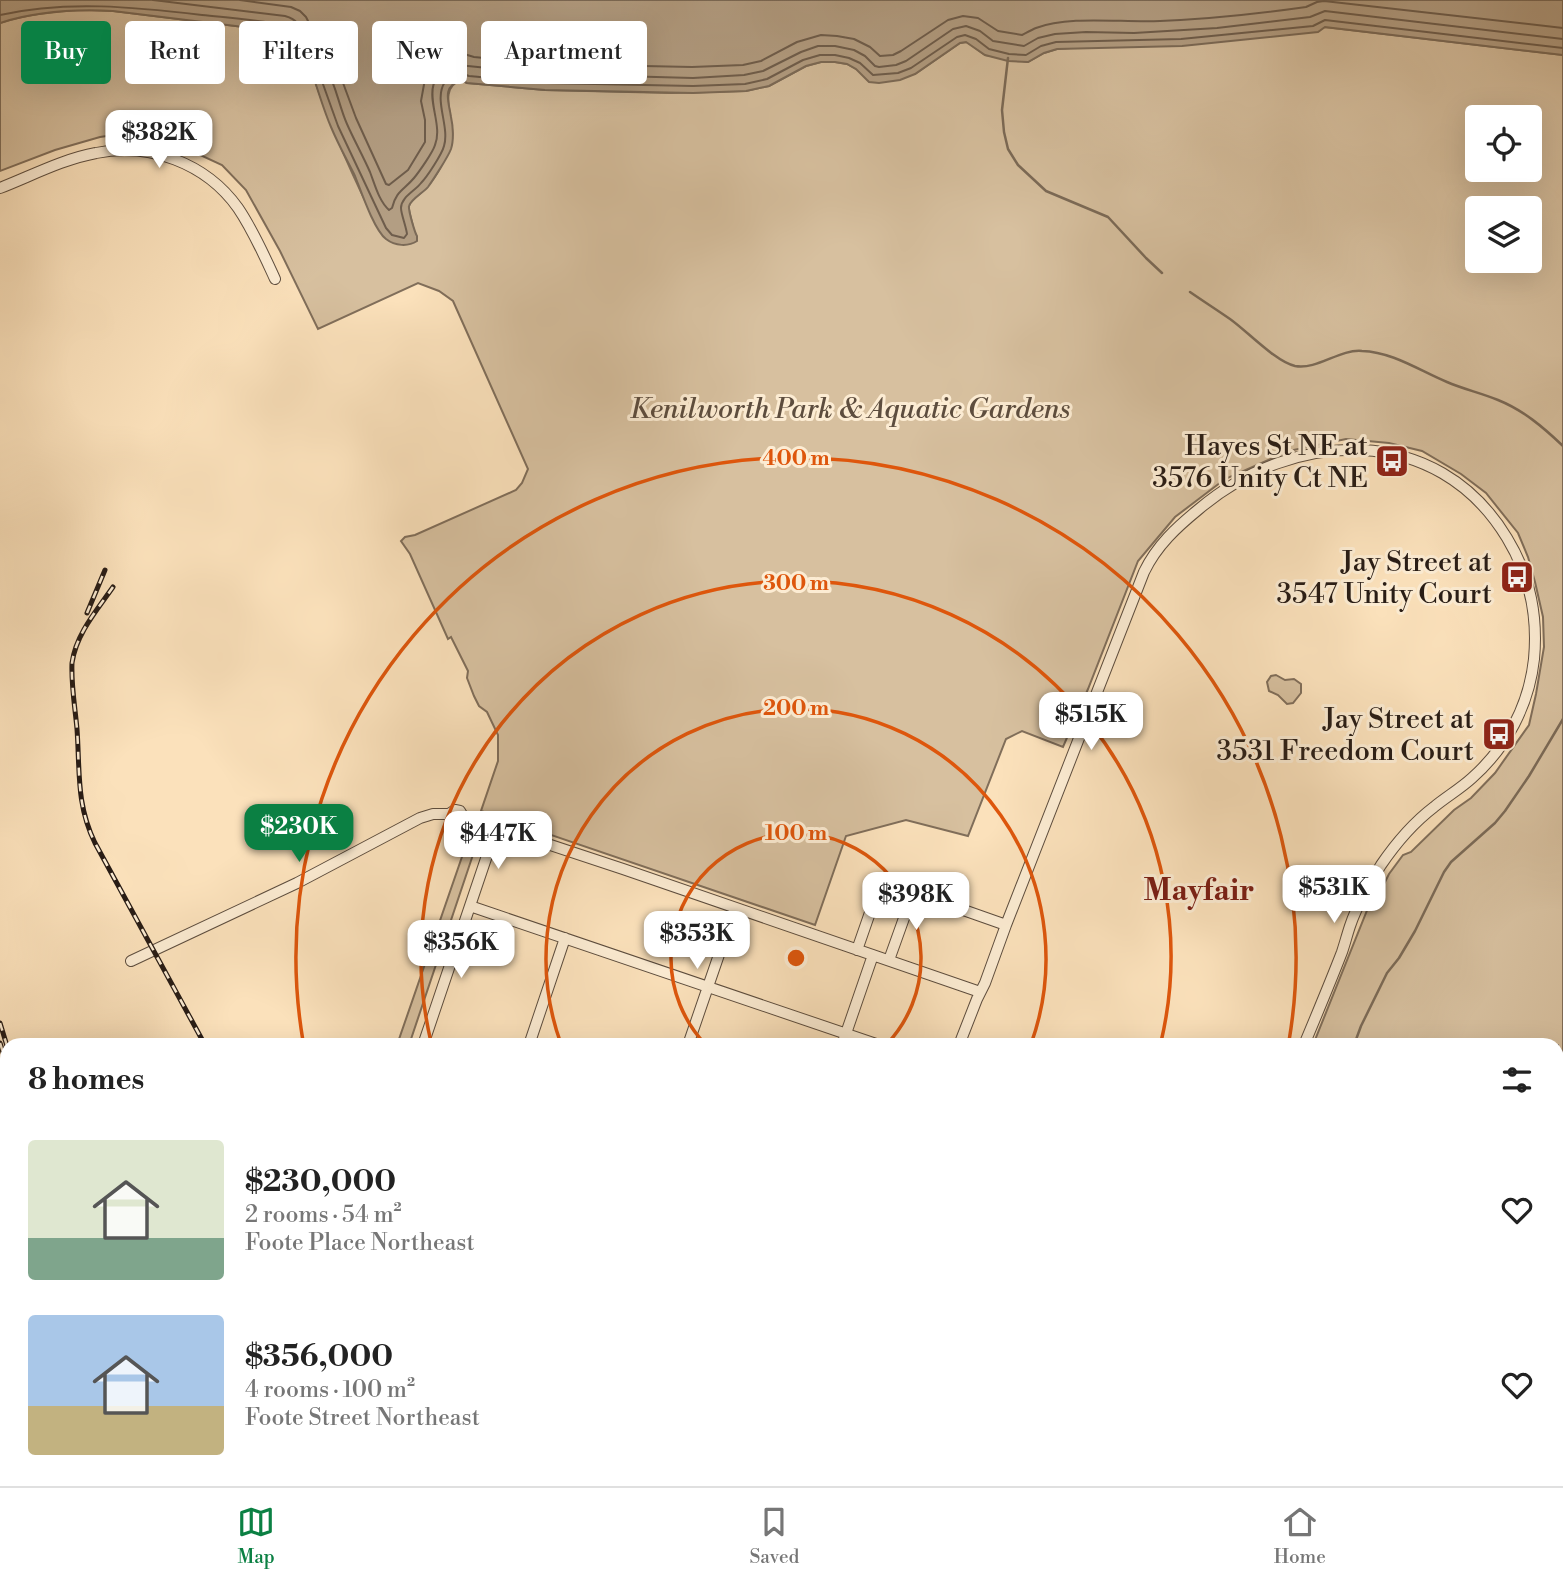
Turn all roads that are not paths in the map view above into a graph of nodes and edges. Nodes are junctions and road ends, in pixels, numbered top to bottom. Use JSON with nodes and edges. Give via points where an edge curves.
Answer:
{"nodes":[{"id":1,"x":0,"y":188,"type":"edge"},
{"id":2,"x":275,"y":279,"type":"dead end"},
{"id":3,"x":497,"y":827,"type":"junction"},
{"id":4,"x":913,"y":893,"type":"junction"},
{"id":5,"x":470,"y":906,"type":"junction"},
{"id":6,"x":735,"y":908,"type":"junction"},
{"id":7,"x":1006,"y":925,"type":"junction"},
{"id":8,"x":565,"y":938,"type":"junction"},
{"id":9,"x":857,"y":950,"type":"junction"},
{"id":10,"x":873,"y":955,"type":"junction"},
{"id":11,"x":890,"y":960,"type":"junction"},
{"id":12,"x":131,"y":961,"type":"dead end"},
{"id":13,"x":708,"y":987,"type":"junction"},
{"id":14,"x":980,"y":992,"type":"junction"},
{"id":15,"x":846,"y":1033,"type":"junction"},
{"id":16,"x":426,"y":1038,"type":"edge"},
{"id":17,"x":530,"y":1038,"type":"edge"},
{"id":18,"x":690,"y":1038,"type":"edge"},
{"id":19,"x":844,"y":1038,"type":"edge"},
{"id":20,"x":860,"y":1038,"type":"edge"},
{"id":21,"x":962,"y":1038,"type":"edge"},
{"id":22,"x":1307,"y":1038,"type":"edge"}],
"edges":[{"from":1,"to":2,"type":"street","via":[[96,153],[134,150],[169,157],[207,177],[232,200]]},
{"from":3,"to":5,"type":"street"},
{"from":3,"to":6,"type":"street"},
{"from":3,"to":12,"type":"street","via":[[449,814],[420,818],[297,883]]},
{"from":4,"to":7,"type":"street"},
{"from":4,"to":9,"type":"street","via":[[881,881]]},
{"from":4,"to":11,"type":"street"},
{"from":5,"to":8,"type":"street"},
{"from":5,"to":16,"type":"street"},
{"from":6,"to":9,"type":"street"},
{"from":6,"to":13,"type":"street"},
{"from":7,"to":14,"type":"street"},
{"from":7,"to":22,"type":"street","via":[[1144,572],[1158,548],[1176,528],[1237,481],[1283,461],[1327,450],[1370,450],[1410,459],[1448,477],[1478,500],[1504,534],[1525,575],[1534,616],[1534,660],[1525,700],[1507,737],[1473,777],[1408,831],[1382,865],[1358,907]]},
{"from":8,"to":13,"type":"street"},
{"from":8,"to":17,"type":"street"},
{"from":9,"to":10,"type":"street"},
{"from":10,"to":11,"type":"street"},
{"from":10,"to":15,"type":"street"},
{"from":11,"to":14,"type":"street"},
{"from":13,"to":15,"type":"street"},
{"from":13,"to":18,"type":"street"},
{"from":14,"to":21,"type":"street"},
{"from":15,"to":19,"type":"street"},
{"from":15,"to":20,"type":"street"}]}
